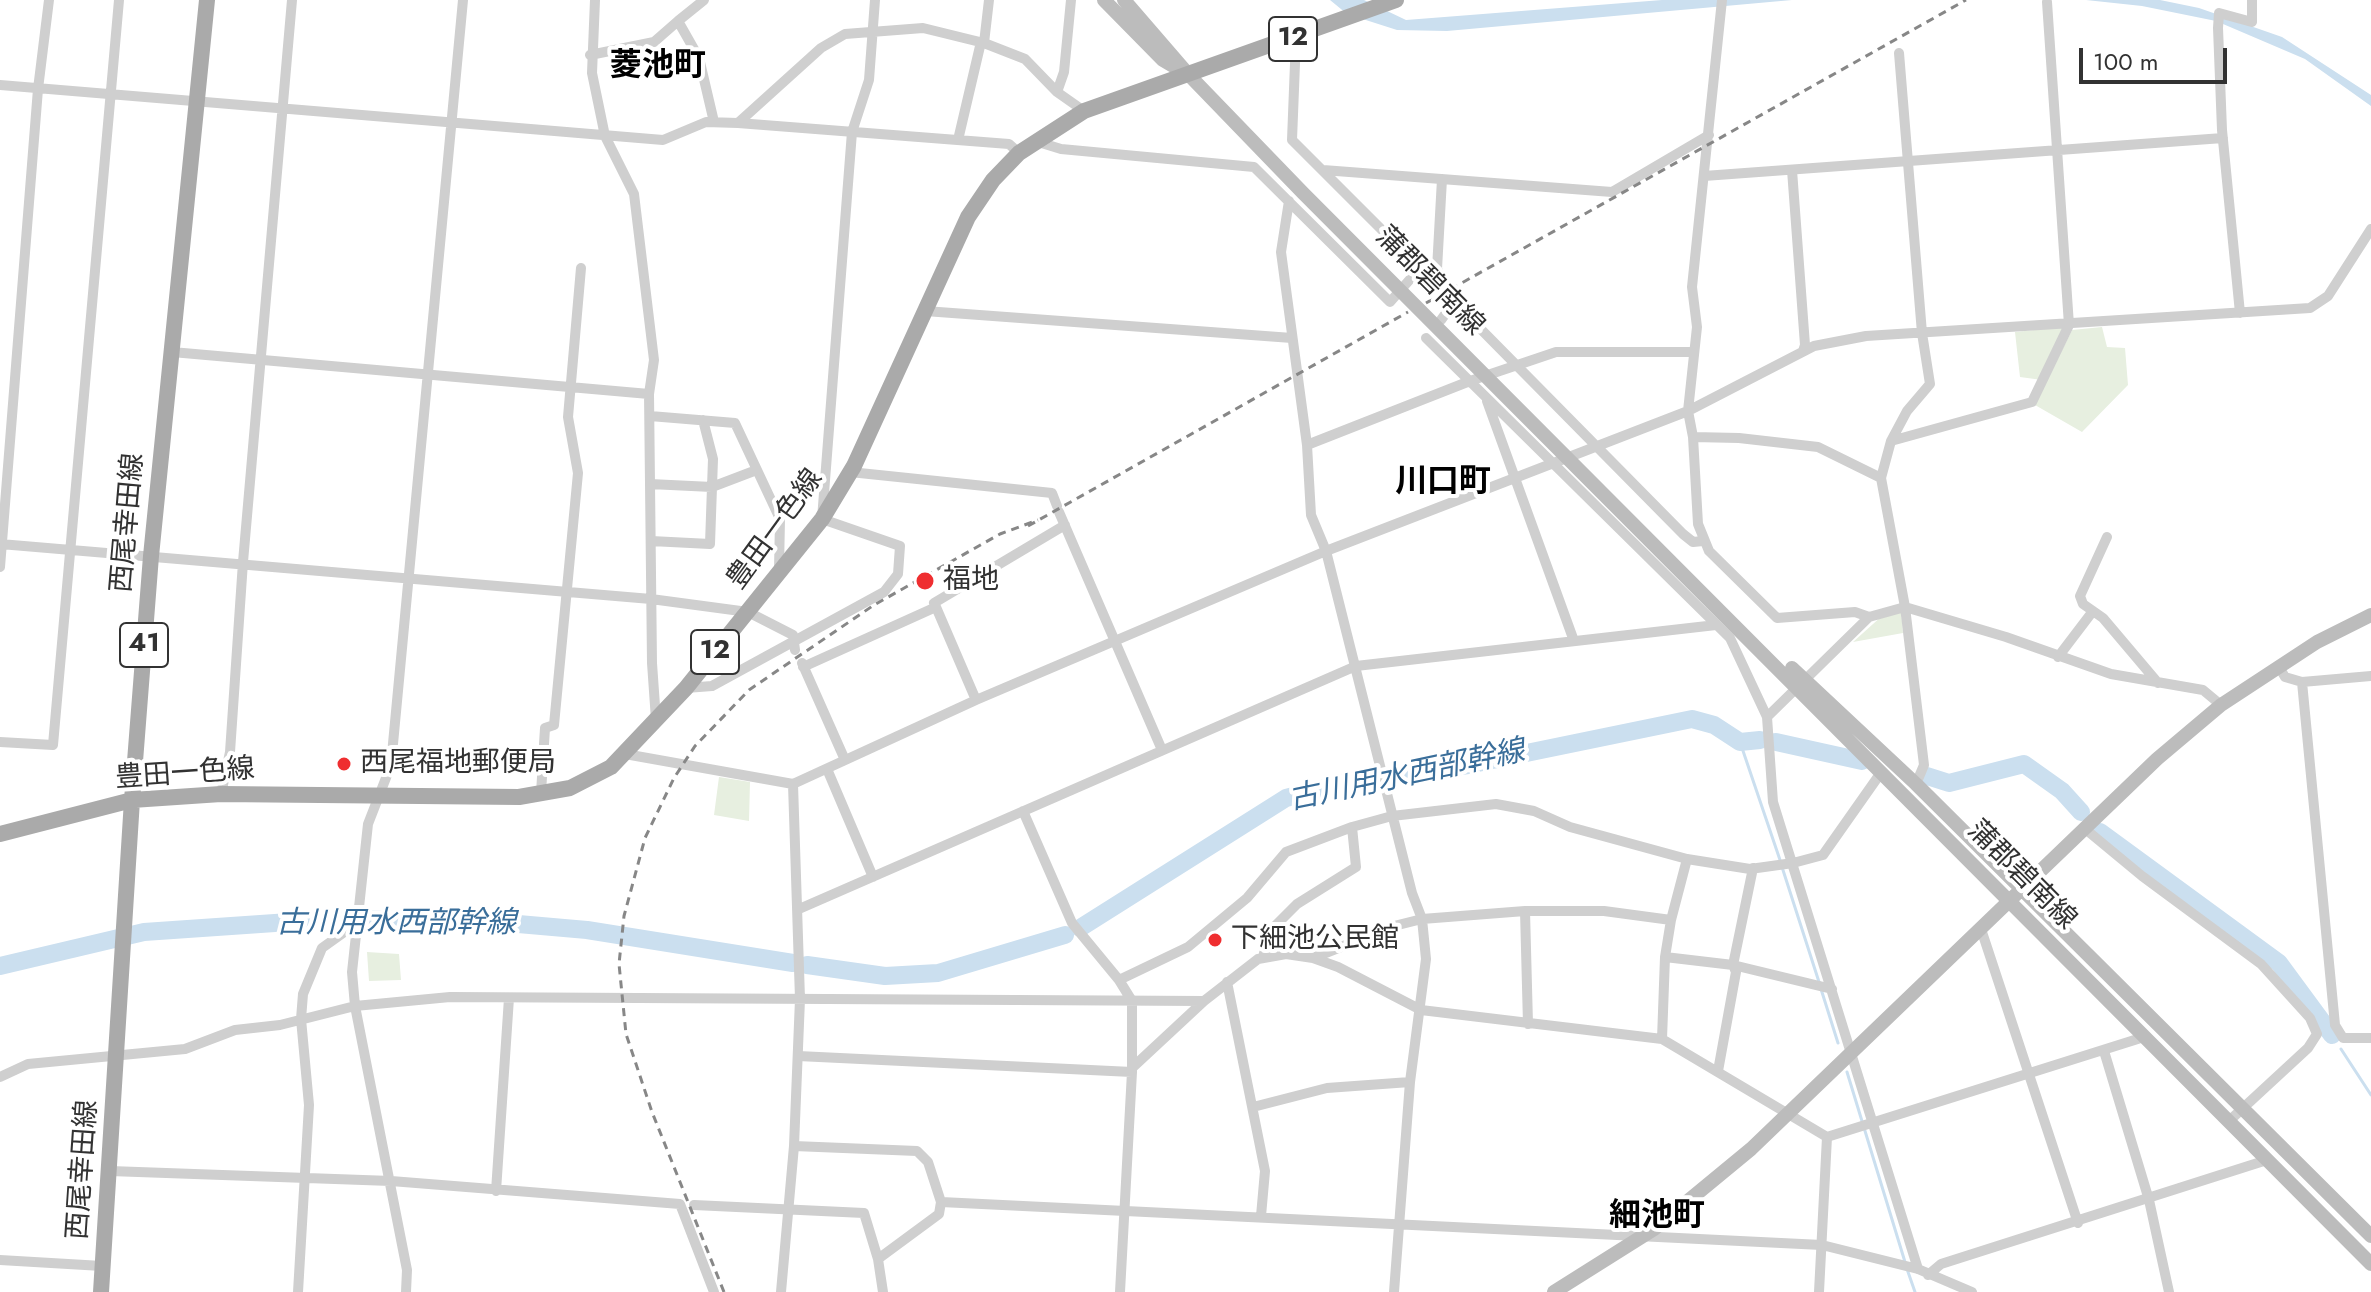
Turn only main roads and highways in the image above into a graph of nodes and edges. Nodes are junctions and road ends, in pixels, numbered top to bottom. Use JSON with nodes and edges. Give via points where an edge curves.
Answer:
{"nodes":[{"id":1,"x":207,"y":0,"type":"edge"},
{"id":2,"x":1104,"y":0,"type":"edge"},
{"id":3,"x":1124,"y":0,"type":"edge"},
{"id":4,"x":1396,"y":0,"type":"edge"},
{"id":5,"x":1376,"y":4,"type":"edge"},
{"id":6,"x":1188,"y":74,"type":"junction"},
{"id":7,"x":2371,"y":615,"type":"edge"},
{"id":8,"x":1800,"y":684,"type":"junction"},
{"id":9,"x":132,"y":800,"type":"junction"},
{"id":10,"x":0,"y":834,"type":"edge"},
{"id":11,"x":2022,"y":888,"type":"junction"},
{"id":12,"x":2010,"y":900,"type":"junction"},
{"id":13,"x":2371,"y":1236,"type":"edge"},
{"id":14,"x":2371,"y":1264,"type":"edge"},
{"id":15,"x":101,"y":1292,"type":"edge"},
{"id":16,"x":1554,"y":1292,"type":"edge"}],
"edges":[{"from":1,"to":9,"type":"main road","name":"西尾幸田線","number":"41"},
{"from":2,"to":6,"type":"main road","name":"蒲郡碧南線","via":[[1163,60]]},
{"from":3,"to":6,"type":"main road","name":"蒲郡碧南線"},
{"from":4,"to":5,"type":"main road","name":"豊田一色線","number":"12"},
{"from":5,"to":6,"type":"main road","name":"豊田一色線","number":"12"},
{"from":6,"to":8,"type":"main road","name":"蒲郡碧南線"},
{"from":6,"to":9,"type":"main road","name":"豊田一色線","number":"12","via":[[1084,111],[1019,153],[993,180],[968,217],[850,472],[822,519],[686,688],[611,767],[570,788],[519,797],[221,794]]},
{"from":7,"to":11,"type":"main road","via":[[2221,705]]},
{"from":8,"to":11,"type":"main road","name":"蒲郡碧南線","via":[[1916,784]]},
{"from":8,"to":12,"type":"main road","name":"蒲郡碧南線","via":[[1880,774]]},
{"from":9,"to":10,"type":"main road","name":"豊田一色線","number":"12"},
{"from":9,"to":15,"type":"main road","name":"西尾幸田線","number":"41"},
{"from":11,"to":12,"type":"main road"},
{"from":11,"to":13,"type":"main road","name":"蒲郡碧南線"},
{"from":12,"to":14,"type":"main road","name":"蒲郡碧南線"},
{"from":12,"to":16,"type":"main road","via":[[1693,1199]]}]}
